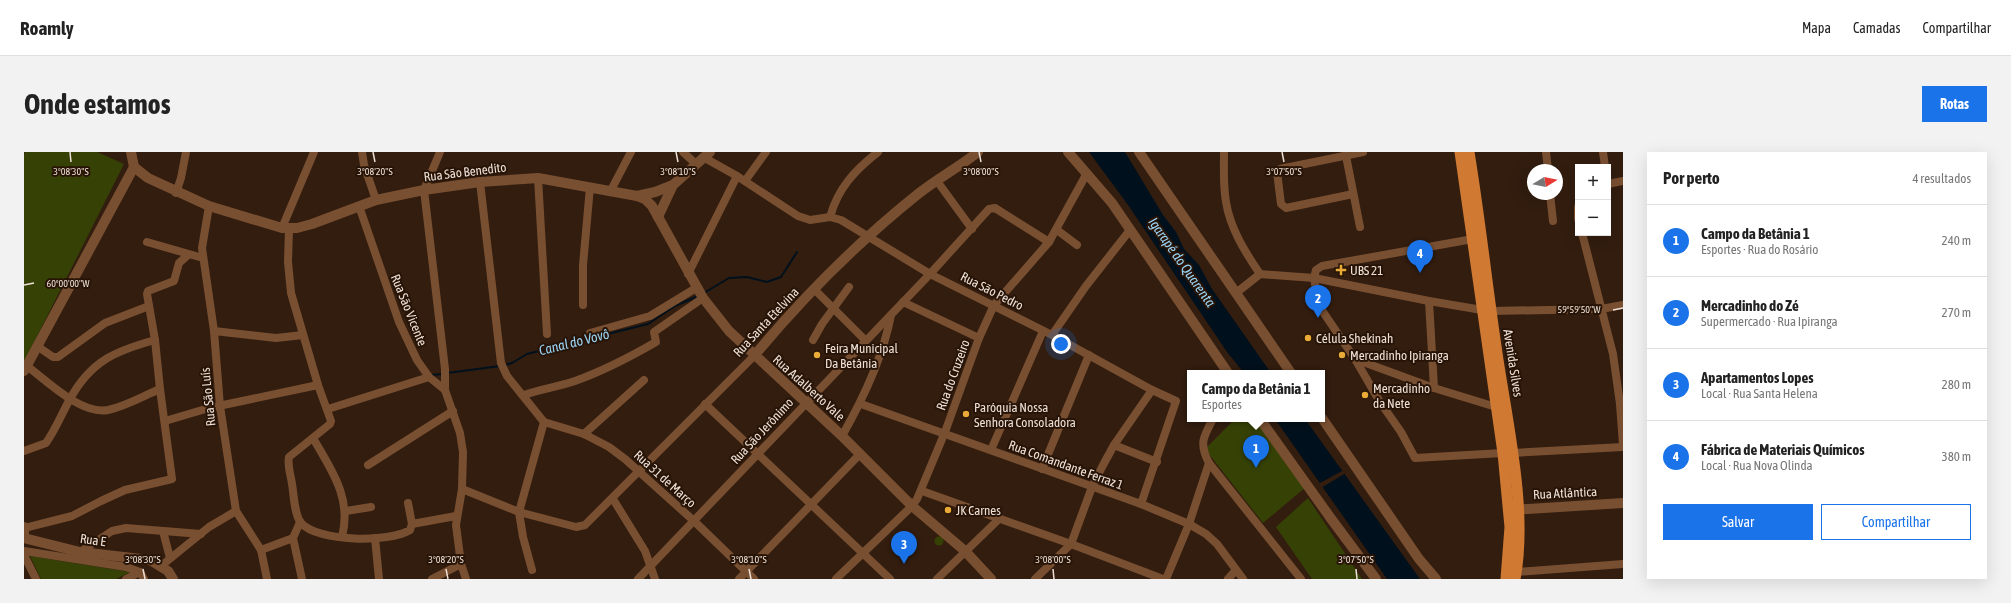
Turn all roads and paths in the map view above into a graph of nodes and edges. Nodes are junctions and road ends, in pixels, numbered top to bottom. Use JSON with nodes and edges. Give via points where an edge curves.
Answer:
{"nodes":[{"id":1,"x":131,"y":152,"type":"edge"},
{"id":2,"x":186,"y":152,"type":"edge"},
{"id":3,"x":314,"y":152,"type":"edge"},
{"id":4,"x":362,"y":152,"type":"edge"},
{"id":5,"x":440,"y":152,"type":"edge"},
{"id":6,"x":631,"y":152,"type":"edge"},
{"id":7,"x":766,"y":152,"type":"edge"},
{"id":8,"x":878,"y":152,"type":"edge"},
{"id":9,"x":978,"y":152,"type":"edge"},
{"id":10,"x":1068,"y":152,"type":"edge"},
{"id":11,"x":1139,"y":152,"type":"edge"},
{"id":12,"x":1224,"y":152,"type":"edge"},
{"id":13,"x":1364,"y":152,"type":"edge"},
{"id":14,"x":1460,"y":152,"type":"edge"},
{"id":15,"x":1469,"y":152,"type":"edge"},
{"id":16,"x":1546,"y":152,"type":"edge"},
{"id":17,"x":1603,"y":152,"type":"edge"},
{"id":18,"x":687,"y":153,"type":"edge"},
{"id":19,"x":1346,"y":156,"type":"junction"},
{"id":20,"x":703,"y":158,"type":"edge"},
{"id":21,"x":1547,"y":164,"type":"edge"},
{"id":22,"x":1605,"y":164,"type":"edge"},
{"id":23,"x":134,"y":166,"type":"junction"},
{"id":24,"x":1087,"y":173,"type":"junction"},
{"id":25,"x":737,"y":176,"type":"junction"},
{"id":26,"x":538,"y":178,"type":"junction"},
{"id":27,"x":745,"y":181,"type":"junction"},
{"id":28,"x":937,"y":181,"type":"junction"},
{"id":29,"x":480,"y":182,"type":"junction"},
{"id":30,"x":1623,"y":182,"type":"edge"},
{"id":31,"x":1611,"y":184,"type":"edge"},
{"id":32,"x":673,"y":185,"type":"junction"},
{"id":33,"x":590,"y":187,"type":"junction"},
{"id":34,"x":424,"y":190,"type":"junction"},
{"id":35,"x":610,"y":192,"type":"junction"},
{"id":36,"x":176,"y":193,"type":"junction"},
{"id":37,"x":1353,"y":194,"type":"junction"},
{"id":38,"x":637,"y":196,"type":"junction"},
{"id":39,"x":376,"y":200,"type":"junction"},
{"id":40,"x":1551,"y":200,"type":"edge"},
{"id":41,"x":208,"y":206,"type":"junction"},
{"id":42,"x":359,"y":206,"type":"junction"},
{"id":43,"x":658,"y":217,"type":"junction"},
{"id":44,"x":830,"y":217,"type":"junction"},
{"id":45,"x":1553,"y":221,"type":"dead end"},
{"id":46,"x":1360,"y":227,"type":"dead end"},
{"id":47,"x":285,"y":229,"type":"junction"},
{"id":48,"x":972,"y":229,"type":"junction"},
{"id":49,"x":1057,"y":230,"type":"junction"},
{"id":50,"x":1130,"y":230,"type":"junction"},
{"id":51,"x":868,"y":236,"type":"junction"},
{"id":52,"x":1583,"y":236,"type":"edge"},
{"id":53,"x":1473,"y":239,"type":"junction"},
{"id":54,"x":147,"y":242,"type":"dead end"},
{"id":55,"x":1049,"y":242,"type":"junction"},
{"id":56,"x":1077,"y":245,"type":"dead end"},
{"id":57,"x":188,"y":255,"type":"junction"},
{"id":58,"x":203,"y":258,"type":"junction"},
{"id":59,"x":688,"y":274,"type":"junction"},
{"id":60,"x":930,"y":274,"type":"junction"},
{"id":61,"x":1260,"y":274,"type":"junction"},
{"id":62,"x":1314,"y":278,"type":"junction"},
{"id":63,"x":849,"y":287,"type":"dead end"},
{"id":64,"x":814,"y":289,"type":"junction"},
{"id":65,"x":1236,"y":293,"type":"junction"},
{"id":66,"x":700,"y":294,"type":"junction"},
{"id":67,"x":903,"y":302,"type":"junction"},
{"id":68,"x":1429,"y":302,"type":"junction"},
{"id":69,"x":583,"y":305,"type":"dead end"},
{"id":70,"x":994,"y":305,"type":"junction"},
{"id":71,"x":1623,"y":305,"type":"edge"},
{"id":72,"x":149,"y":306,"type":"junction"},
{"id":73,"x":833,"y":308,"type":"junction"},
{"id":74,"x":1601,"y":309,"type":"junction"},
{"id":75,"x":1486,"y":310,"type":"junction"},
{"id":76,"x":890,"y":315,"type":"junction"},
{"id":77,"x":214,"y":331,"type":"junction"},
{"id":78,"x":1043,"y":331,"type":"junction"},
{"id":79,"x":547,"y":334,"type":"dead end"},
{"id":80,"x":590,"y":334,"type":"dead end"},
{"id":81,"x":303,"y":335,"type":"junction"},
{"id":82,"x":1052,"y":335,"type":"junction"},
{"id":83,"x":979,"y":338,"type":"junction"},
{"id":84,"x":155,"y":340,"type":"junction"},
{"id":85,"x":813,"y":340,"type":"dead end"},
{"id":86,"x":865,"y":340,"type":"junction"},
{"id":87,"x":37,"y":346,"type":"junction"},
{"id":88,"x":1089,"y":355,"type":"junction"},
{"id":89,"x":754,"y":356,"type":"junction"},
{"id":90,"x":1355,"y":359,"type":"junction"},
{"id":91,"x":25,"y":369,"type":"edge"},
{"id":92,"x":1226,"y":370,"type":"edge"},
{"id":93,"x":1289,"y":370,"type":"edge"},
{"id":94,"x":428,"y":375,"type":"junction"},
{"id":95,"x":644,"y":380,"type":"dead end"},
{"id":96,"x":318,"y":385,"type":"junction"},
{"id":97,"x":1434,"y":388,"type":"junction"},
{"id":98,"x":160,"y":389,"type":"junction"},
{"id":99,"x":445,"y":390,"type":"junction"},
{"id":100,"x":1152,"y":390,"type":"junction"},
{"id":101,"x":524,"y":395,"type":"junction"},
{"id":102,"x":70,"y":398,"type":"junction"},
{"id":103,"x":806,"y":402,"type":"junction"},
{"id":104,"x":705,"y":404,"type":"junction"},
{"id":105,"x":861,"y":404,"type":"junction"},
{"id":106,"x":220,"y":406,"type":"junction"},
{"id":107,"x":1496,"y":407,"type":"junction"},
{"id":108,"x":328,"y":409,"type":"junction"},
{"id":109,"x":453,"y":411,"type":"junction"},
{"id":110,"x":165,"y":421,"type":"junction"},
{"id":111,"x":544,"y":422,"type":"junction"},
{"id":112,"x":1211,"y":422,"type":"edge"},
{"id":113,"x":1262,"y":422,"type":"edge"},
{"id":114,"x":1325,"y":422,"type":"edge"},
{"id":115,"x":945,"y":432,"type":"junction"},
{"id":116,"x":584,"y":434,"type":"junction"},
{"id":117,"x":842,"y":436,"type":"junction"},
{"id":118,"x":312,"y":438,"type":"junction"},
{"id":119,"x":1114,"y":445,"type":"junction"},
{"id":120,"x":1623,"y":446,"type":"edge"},
{"id":121,"x":991,"y":450,"type":"junction"},
{"id":122,"x":24,"y":451,"type":"edge"},
{"id":123,"x":1507,"y":453,"type":"junction"},
{"id":124,"x":860,"y":454,"type":"junction"},
{"id":125,"x":757,"y":455,"type":"junction"},
{"id":126,"x":1157,"y":462,"type":"junction"},
{"id":127,"x":1209,"y":463,"type":"junction"},
{"id":128,"x":368,"y":465,"type":"dead end"},
{"id":129,"x":1042,"y":469,"type":"junction"},
{"id":130,"x":640,"y":470,"type":"junction"},
{"id":131,"x":1092,"y":487,"type":"junction"},
{"id":132,"x":462,"y":489,"type":"junction"},
{"id":133,"x":922,"y":491,"type":"junction"},
{"id":134,"x":613,"y":499,"type":"junction"},
{"id":135,"x":408,"y":503,"type":"dead end"},
{"id":136,"x":1623,"y":503,"type":"edge"},
{"id":137,"x":811,"y":504,"type":"junction"},
{"id":138,"x":1141,"y":504,"type":"junction"},
{"id":139,"x":912,"y":506,"type":"junction"},
{"id":140,"x":371,"y":507,"type":"dead end"},
{"id":141,"x":1513,"y":509,"type":"junction"},
{"id":142,"x":236,"y":510,"type":"junction"},
{"id":143,"x":346,"y":511,"type":"junction"},
{"id":144,"x":519,"y":512,"type":"junction"},
{"id":145,"x":456,"y":516,"type":"junction"},
{"id":146,"x":999,"y":519,"type":"junction"},
{"id":147,"x":694,"y":521,"type":"junction"},
{"id":148,"x":300,"y":522,"type":"junction"},
{"id":149,"x":412,"y":524,"type":"junction"},
{"id":150,"x":1189,"y":524,"type":"junction"},
{"id":151,"x":24,"y":528,"type":"edge"},
{"id":152,"x":163,"y":531,"type":"junction"},
{"id":153,"x":201,"y":534,"type":"junction"},
{"id":154,"x":24,"y":537,"type":"edge"},
{"id":155,"x":342,"y":537,"type":"junction"},
{"id":156,"x":293,"y":538,"type":"junction"},
{"id":157,"x":375,"y":538,"type":"junction"},
{"id":158,"x":1071,"y":544,"type":"junction"},
{"id":159,"x":261,"y":550,"type":"junction"},
{"id":160,"x":965,"y":551,"type":"junction"},
{"id":161,"x":80,"y":552,"type":"junction"},
{"id":162,"x":24,"y":553,"type":"edge"},
{"id":163,"x":862,"y":553,"type":"junction"},
{"id":164,"x":170,"y":558,"type":"junction"},
{"id":165,"x":461,"y":564,"type":"junction"},
{"id":166,"x":1623,"y":564,"type":"edge"},
{"id":167,"x":652,"y":565,"type":"junction"},
{"id":168,"x":161,"y":566,"type":"junction"},
{"id":169,"x":532,"y":570,"type":"dead end"},
{"id":170,"x":1236,"y":570,"type":"junction"},
{"id":171,"x":747,"y":572,"type":"junction"},
{"id":172,"x":1143,"y":572,"type":"junction"},
{"id":173,"x":1516,"y":575,"type":"edge"},
{"id":174,"x":142,"y":576,"type":"edge"},
{"id":175,"x":36,"y":579,"type":"edge"},
{"id":176,"x":126,"y":579,"type":"edge"},
{"id":177,"x":173,"y":579,"type":"edge"},
{"id":178,"x":267,"y":579,"type":"edge"},
{"id":179,"x":302,"y":579,"type":"edge"},
{"id":180,"x":379,"y":579,"type":"edge"},
{"id":181,"x":432,"y":579,"type":"edge"},
{"id":182,"x":466,"y":579,"type":"edge"},
{"id":183,"x":638,"y":579,"type":"edge"},
{"id":184,"x":655,"y":579,"type":"edge"},
{"id":185,"x":739,"y":579,"type":"edge"},
{"id":186,"x":754,"y":579,"type":"edge"},
{"id":187,"x":836,"y":579,"type":"edge"},
{"id":188,"x":890,"y":579,"type":"edge"},
{"id":189,"x":937,"y":579,"type":"edge"},
{"id":190,"x":991,"y":579,"type":"edge"},
{"id":191,"x":1035,"y":579,"type":"edge"},
{"id":192,"x":1136,"y":579,"type":"edge"},
{"id":193,"x":1163,"y":579,"type":"edge"},
{"id":194,"x":1166,"y":579,"type":"edge"},
{"id":195,"x":1228,"y":579,"type":"edge"},
{"id":196,"x":1242,"y":579,"type":"edge"},
{"id":197,"x":1301,"y":579,"type":"edge"},
{"id":198,"x":1376,"y":579,"type":"edge"},
{"id":199,"x":1436,"y":579,"type":"edge"},
{"id":200,"x":1506,"y":579,"type":"edge"}],
"edges":[{"from":1,"to":23,"type":"street"},
{"from":2,"to":36,"type":"street"},
{"from":3,"to":47,"type":"street"},
{"from":4,"to":39,"type":"street"},
{"from":5,"to":34,"type":"street"},
{"from":6,"to":35,"type":"street"},
{"from":7,"to":27,"type":"street"},
{"from":8,"to":44,"type":"street","via":[[851,175],[841,189]]},
{"from":9,"to":28,"type":"street","name":"Rua Santa Etelvina"},
{"from":10,"to":24,"type":"street"},
{"from":11,"to":65,"type":"street"},
{"from":12,"to":61,"type":"street","via":[[1225,200],[1229,218]]},
{"from":13,"to":19,"type":"street"},
{"from":14,"to":53,"type":"main road","name":"Avenida Silves"},
{"from":15,"to":75,"type":"main road","name":"Avenida Silves"},
{"from":16,"to":21,"type":"street"},
{"from":17,"to":22,"type":"street"},
{"from":18,"to":20,"type":"street"},
{"from":19,"to":37,"type":"street"},
{"from":19,"to":37,"type":"street","via":[[1279,170],[1277,175],[1281,204],[1290,208]]},
{"from":20,"to":25,"type":"street"},
{"from":20,"to":32,"type":"street","name":"Rua São Benedito"},
{"from":23,"to":36,"type":"street","name":"Rua São Benedito","via":[[148,178]]},
{"from":23,"to":87,"type":"street"},
{"from":24,"to":49,"type":"street","name":"Rua do Cruzeiro"},
{"from":24,"to":50,"type":"street"},
{"from":25,"to":27,"type":"street"},
{"from":25,"to":59,"type":"street"},
{"from":26,"to":29,"type":"street","name":"Rua São Benedito"},
{"from":26,"to":33,"type":"street","name":"Rua São Benedito"},
{"from":26,"to":79,"type":"street"},
{"from":27,"to":44,"type":"street","via":[[798,216],[810,220]]},
{"from":28,"to":48,"type":"street"},
{"from":28,"to":51,"type":"street","name":"Rua Santa Etelvina"},
{"from":29,"to":34,"type":"street","name":"Rua São Benedito"},
{"from":29,"to":101,"type":"street","via":[[502,365],[507,376]]},
{"from":30,"to":31,"type":"street"},
{"from":32,"to":38,"type":"street","name":"Rua São Benedito"},
{"from":32,"to":43,"type":"street","name":"Rua São Benedito"},
{"from":33,"to":35,"type":"street","name":"Rua São Benedito"},
{"from":33,"to":69,"type":"street","via":[[583,265]]},
{"from":34,"to":39,"type":"street","name":"Rua São Benedito"},
{"from":34,"to":99,"type":"street"},
{"from":35,"to":38,"type":"street","name":"Rua São Benedito"},
{"from":36,"to":41,"type":"street","name":"Rua São Benedito"},
{"from":37,"to":46,"type":"street"},
{"from":38,"to":43,"type":"street","name":"Rua Adalberto Vale","via":[[649,202]]},
{"from":39,"to":42,"type":"street","name":"Rua São Benedito"},
{"from":40,"to":45,"type":"street"},
{"from":41,"to":47,"type":"street","name":"Rua São Benedito"},
{"from":41,"to":58,"type":"street","name":"Rua São Luís","via":[[202,237]]},
{"from":42,"to":47,"type":"street","name":"Rua São Benedito","via":[[312,224]]},
{"from":42,"to":94,"type":"street","name":"Rua São Vicente","via":[[398,322],[417,360]]},
{"from":43,"to":59,"type":"street","name":"Rua Adalberto Vale"},
{"from":44,"to":51,"type":"street","name":"Rua São Pedro","via":[[841,220]]},
{"from":47,"to":81,"type":"street","via":[[291,293]]},
{"from":48,"to":55,"type":"street","name":"Rua São Jerônimo","via":[[989,209],[995,208]]},
{"from":48,"to":60,"type":"street","name":"Rua São Jerônimo"},
{"from":49,"to":55,"type":"street","name":"Rua do Cruzeiro"},
{"from":49,"to":56,"type":"street"},
{"from":50,"to":82,"type":"street"},
{"from":50,"to":92,"type":"street"},
{"from":51,"to":60,"type":"street","name":"Rua São Pedro"},
{"from":51,"to":64,"type":"street","name":"Rua Santa Etelvina"},
{"from":52,"to":74,"type":"street"},
{"from":53,"to":62,"type":"street","via":[[1322,266],[1316,270]]},
{"from":53,"to":75,"type":"main road","name":"Avenida Silves"},
{"from":54,"to":57,"type":"street"},
{"from":55,"to":70,"type":"street","name":"Rua do Cruzeiro"},
{"from":57,"to":58,"type":"street"},
{"from":57,"to":72,"type":"street","via":[[179,263],[174,281],[148,291]]},
{"from":58,"to":77,"type":"street","name":"Rua São Luís"},
{"from":59,"to":66,"type":"street","name":"Rua Adalberto Vale"},
{"from":60,"to":67,"type":"street","name":"Rua São Jerônimo"},
{"from":60,"to":70,"type":"street","name":"Rua São Pedro"},
{"from":61,"to":62,"type":"street"},
{"from":61,"to":65,"type":"street"},
{"from":62,"to":68,"type":"street"},
{"from":62,"to":90,"type":"street","via":[[1319,306]]},
{"from":63,"to":73,"type":"street"},
{"from":64,"to":73,"type":"street"},
{"from":64,"to":89,"type":"street","name":"Rua Santa Etelvina"},
{"from":65,"to":93,"type":"street"},
{"from":66,"to":80,"type":"street","via":[[650,316]]},
{"from":66,"to":89,"type":"street","name":"Rua Adalberto Vale","via":[[729,331]]},
{"from":66,"to":101,"type":"street","via":[[654,332],[656,342],[619,363],[574,382]]},
{"from":67,"to":76,"type":"street","name":"Rua São Jerônimo"},
{"from":67,"to":83,"type":"street"},
{"from":68,"to":75,"type":"street"},
{"from":68,"to":97,"type":"street"},
{"from":70,"to":78,"type":"street","name":"Rua São Pedro"},
{"from":70,"to":83,"type":"street","name":"Rua do Cruzeiro"},
{"from":71,"to":74,"type":"street"},
{"from":72,"to":84,"type":"street"},
{"from":72,"to":87,"type":"street","via":[[105,323],[58,357],[53,357]]},
{"from":73,"to":85,"type":"street"},
{"from":73,"to":86,"type":"street"},
{"from":74,"to":75,"type":"street"},
{"from":74,"to":120,"type":"street","via":[[1613,354]]},
{"from":75,"to":107,"type":"main road","name":"Avenida Silves"},
{"from":75,"to":123,"type":"main road","name":"Avenida Silves"},
{"from":76,"to":86,"type":"street","name":"Rua São Jerônimo"},
{"from":76,"to":105,"type":"street","via":[[887,334]]},
{"from":77,"to":81,"type":"street","via":[[276,338]]},
{"from":77,"to":106,"type":"street","name":"Rua São Luís"},
{"from":78,"to":82,"type":"street","name":"Rua São Pedro"},
{"from":78,"to":121,"type":"street"},
{"from":81,"to":96,"type":"street"},
{"from":82,"to":88,"type":"street","name":"Rua São Pedro"},
{"from":83,"to":115,"type":"street","name":"Rua do Cruzeiro"},
{"from":84,"to":98,"type":"street"},
{"from":84,"to":102,"type":"street","via":[[126,348],[100,362],[90,370]]},
{"from":86,"to":103,"type":"street","name":"Rua São Jerônimo"},
{"from":87,"to":91,"type":"street"},
{"from":88,"to":100,"type":"street","name":"Rua São Pedro"},
{"from":88,"to":129,"type":"street"},
{"from":89,"to":103,"type":"street","name":"Rua Adalberto Vale"},
{"from":89,"to":104,"type":"street","name":"Rua Santa Etelvina"},
{"from":90,"to":97,"type":"street"},
{"from":90,"to":123,"type":"street","via":[[1415,458]]},
{"from":91,"to":102,"type":"street"},
{"from":94,"to":99,"type":"street","name":"Rua São Vicente"},
{"from":94,"to":108,"type":"street"},
{"from":95,"to":116,"type":"street"},
{"from":96,"to":106,"type":"street"},
{"from":96,"to":108,"type":"street"},
{"from":97,"to":107,"type":"street"},
{"from":98,"to":102,"type":"street","via":[[118,407],[104,410],[90,409]]},
{"from":98,"to":110,"type":"street"},
{"from":99,"to":109,"type":"street"},
{"from":100,"to":119,"type":"street"},
{"from":100,"to":126,"type":"street","name":"Rua São Pedro","via":[[1176,401]]},
{"from":101,"to":111,"type":"street"},
{"from":102,"to":122,"type":"street","via":[[46,443]]},
{"from":103,"to":117,"type":"street","name":"Rua Adalberto Vale"},
{"from":103,"to":125,"type":"street","name":"Rua São Jerônimo"},
{"from":104,"to":125,"type":"street"},
{"from":104,"to":130,"type":"street","name":"Rua Santa Etelvina"},
{"from":105,"to":115,"type":"street","name":"Rua Comandante Ferraz 1"},
{"from":105,"to":117,"type":"street"},
{"from":106,"to":110,"type":"street"},
{"from":106,"to":142,"type":"street","name":"Rua São Luís"},
{"from":107,"to":123,"type":"main road","name":"Avenida Silves"},
{"from":108,"to":118,"type":"street","via":[[330,424]]},
{"from":109,"to":128,"type":"street"},
{"from":109,"to":132,"type":"street","via":[[463,452]]},
{"from":110,"to":151,"type":"street","via":[[172,480],[125,490],[72,516]]},
{"from":111,"to":116,"type":"street","name":"Rua 31 de Março"},
{"from":111,"to":144,"type":"street"},
{"from":112,"to":127,"type":"street","via":[[1202,443]]},
{"from":113,"to":198,"type":"street"},
{"from":114,"to":199,"type":"street","via":[[1419,559]]},
{"from":115,"to":121,"type":"street","name":"Rua Comandante Ferraz 1"},
{"from":115,"to":133,"type":"street","name":"Rua do Cruzeiro"},
{"from":116,"to":130,"type":"street","name":"Rua 31 de Março","via":[[609,447]]},
{"from":117,"to":124,"type":"street","name":"Rua Adalberto Vale"},
{"from":118,"to":143,"type":"street","via":[[333,474]]},
{"from":118,"to":148,"type":"street","via":[[288,460]]},
{"from":119,"to":126,"type":"street"},
{"from":119,"to":131,"type":"street"},
{"from":120,"to":123,"type":"street"},
{"from":121,"to":129,"type":"street","name":"Rua Comandante Ferraz 1"},
{"from":123,"to":141,"type":"main road","name":"Avenida Silves"},
{"from":124,"to":137,"type":"street"},
{"from":124,"to":139,"type":"street","name":"Rua Adalberto Vale"},
{"from":125,"to":137,"type":"street"},
{"from":125,"to":147,"type":"street","name":"Rua São Jerônimo"},
{"from":126,"to":138,"type":"street","name":"Rua São Pedro"},
{"from":127,"to":150,"type":"street"},
{"from":127,"to":197,"type":"street"},
{"from":129,"to":131,"type":"street","name":"Rua Comandante Ferraz 1"},
{"from":130,"to":134,"type":"street","name":"Rua Santa Etelvina"},
{"from":130,"to":147,"type":"street","name":"Rua 31 de Março"},
{"from":131,"to":138,"type":"street","name":"Rua Comandante Ferraz 1"},
{"from":131,"to":158,"type":"street"},
{"from":132,"to":144,"type":"street"},
{"from":132,"to":145,"type":"street"},
{"from":133,"to":139,"type":"street","name":"Rua do Cruzeiro"},
{"from":133,"to":146,"type":"street"},
{"from":134,"to":144,"type":"street","name":"Rua Santa Etelvina","via":[[585,525],[576,527]]},
{"from":134,"to":167,"type":"street"},
{"from":135,"to":149,"type":"street"},
{"from":136,"to":141,"type":"street","name":"Rua Atlântica"},
{"from":137,"to":163,"type":"street"},
{"from":137,"to":171,"type":"street"},
{"from":138,"to":150,"type":"street","name":"Rua Comandante Ferraz 1"},
{"from":139,"to":160,"type":"street","name":"Rua Adalberto Vale"},
{"from":139,"to":163,"type":"street","name":"Rua do Cruzeiro"},
{"from":140,"to":143,"type":"street"},
{"from":141,"to":173,"type":"main road","name":"Avenida Silves"},
{"from":141,"to":200,"type":"main road","name":"Avenida Silves"},
{"from":142,"to":153,"type":"street"},
{"from":142,"to":159,"type":"street","name":"Rua São Luís"},
{"from":143,"to":155,"type":"street"},
{"from":144,"to":169,"type":"street"},
{"from":145,"to":149,"type":"street"},
{"from":145,"to":165,"type":"street"},
{"from":146,"to":158,"type":"street"},
{"from":146,"to":160,"type":"street"},
{"from":147,"to":167,"type":"street","name":"Rua São Jerônimo"},
{"from":147,"to":171,"type":"street","name":"Rua 31 de Março"},
{"from":148,"to":155,"type":"street","via":[[317,533]]},
{"from":148,"to":156,"type":"street"},
{"from":149,"to":157,"type":"street","via":[[408,532]]},
{"from":150,"to":170,"type":"street","name":"Rua Comandante Ferraz 1","via":[[1218,544]]},
{"from":150,"to":194,"type":"street"},
{"from":151,"to":154,"type":"street"},
{"from":152,"to":153,"type":"street"},
{"from":152,"to":161,"type":"street","via":[[117,529]]},
{"from":152,"to":164,"type":"street"},
{"from":153,"to":164,"type":"street"},
{"from":154,"to":161,"type":"street","name":"Rua E"},
{"from":155,"to":157,"type":"street"},
{"from":156,"to":159,"type":"street"},
{"from":156,"to":179,"type":"street"},
{"from":157,"to":180,"type":"street"},
{"from":158,"to":172,"type":"street"},
{"from":158,"to":191,"type":"street"},
{"from":159,"to":178,"type":"street","name":"Rua São Luís"},
{"from":160,"to":189,"type":"street"},
{"from":160,"to":190,"type":"street","name":"Rua Adalberto Vale"},
{"from":161,"to":168,"type":"street","name":"Rua E","via":[[150,560]]},
{"from":162,"to":174,"type":"street","via":[[126,567]]},
{"from":162,"to":175,"type":"street"},
{"from":163,"to":187,"type":"street","name":"Rua do Cruzeiro"},
{"from":163,"to":188,"type":"street"},
{"from":164,"to":168,"type":"street"},
{"from":165,"to":181,"type":"street"},
{"from":165,"to":182,"type":"street"},
{"from":166,"to":173,"type":"street"},
{"from":167,"to":183,"type":"street","name":"Rua São Jerônimo"},
{"from":167,"to":184,"type":"street"},
{"from":168,"to":177,"type":"street"},
{"from":170,"to":195,"type":"street"},
{"from":170,"to":196,"type":"street","name":"Rua Comandante Ferraz 1"},
{"from":171,"to":185,"type":"street"},
{"from":171,"to":186,"type":"street","name":"Rua 31 de Março"},
{"from":172,"to":192,"type":"street"},
{"from":172,"to":193,"type":"street"},
{"from":174,"to":176,"type":"street"}]}
